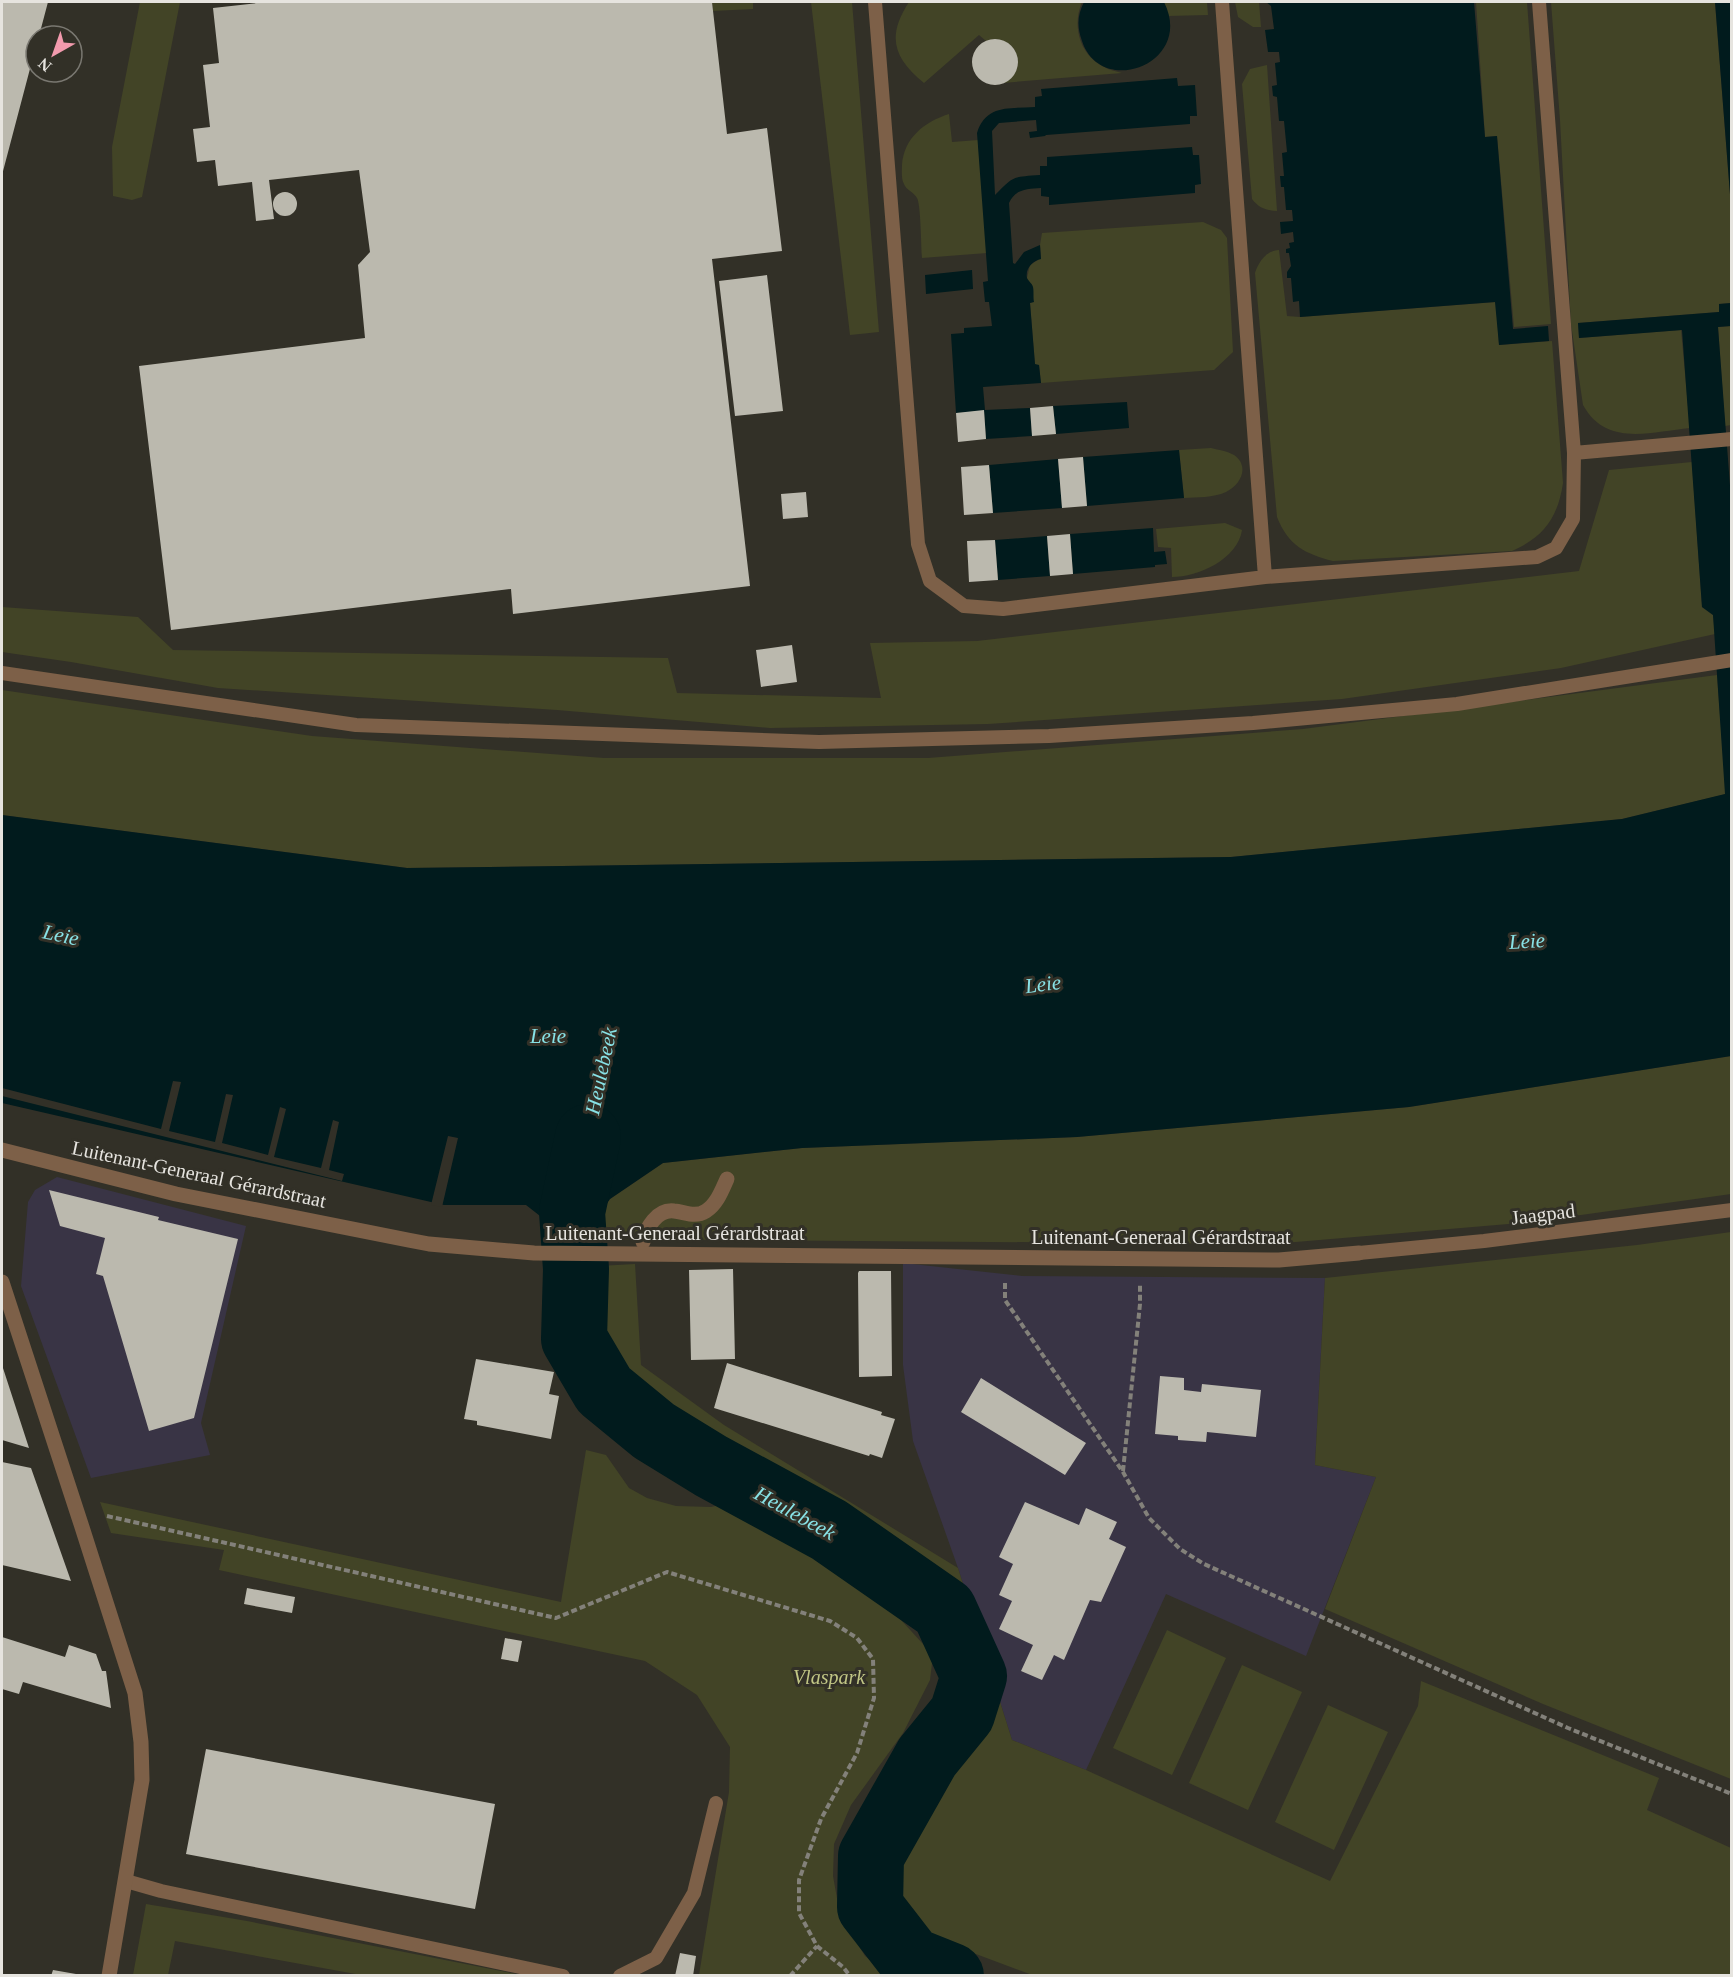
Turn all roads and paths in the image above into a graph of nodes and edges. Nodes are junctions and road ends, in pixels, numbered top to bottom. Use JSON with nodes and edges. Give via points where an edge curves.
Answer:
{"nodes":[{"id":1,"x":875,"y":2,"type":"edge"},
{"id":2,"x":1222,"y":2,"type":"edge"},
{"id":3,"x":1539,"y":2,"type":"edge"},
{"id":4,"x":1729,"y":440,"type":"edge"},
{"id":5,"x":1574,"y":453,"type":"junction"},
{"id":6,"x":1265,"y":577,"type":"junction"},
{"id":7,"x":1731,"y":660,"type":"edge"},
{"id":8,"x":2,"y":673,"type":"edge"},
{"id":9,"x":2,"y":1150,"type":"edge"},
{"id":10,"x":727,"y":1179,"type":"dead end"},
{"id":11,"x":1731,"y":1210,"type":"edge"},
{"id":12,"x":643,"y":1242,"type":"dead end"},
{"id":13,"x":1359,"y":1253,"type":"joint"},
{"id":14,"x":1005,"y":1258,"type":"junction"},
{"id":15,"x":1139,"y":1259,"type":"junction"},
{"id":16,"x":2,"y":1282,"type":"edge"},
{"id":17,"x":1123,"y":1472,"type":"junction"},
{"id":18,"x":81,"y":1524,"type":"junction"},
{"id":19,"x":1731,"y":1794,"type":"edge"},
{"id":20,"x":716,"y":1803,"type":"dead end"},
{"id":21,"x":126,"y":1881,"type":"junction"},
{"id":22,"x":818,"y":1946,"type":"junction"},
{"id":23,"x":109,"y":1976,"type":"edge"},
{"id":24,"x":563,"y":1976,"type":"edge"},
{"id":25,"x":620,"y":1976,"type":"edge"},
{"id":26,"x":790,"y":1976,"type":"edge"},
{"id":27,"x":850,"y":1976,"type":"edge"}],
"edges":[{"from":1,"to":6,"type":"lane","via":[[918,544],[930,581],[964,606],[1003,609]]},
{"from":2,"to":6,"type":"lane"},
{"from":3,"to":5,"type":"lane"},
{"from":4,"to":5,"type":"lane"},
{"from":5,"to":6,"type":"lane","via":[[1573,519],[1556,548],[1537,557]]},
{"from":7,"to":8,"type":"lane","via":[[1457,704],[1252,723],[1049,736],[819,742],[356,725]]},
{"from":9,"to":14,"type":"street","name":"Luitenant-Generaal Gérardstraat","via":[[176,1194],[429,1244],[534,1253]]},
{"from":10,"to":12,"type":"street","via":[[707,1211],[691,1215],[663,1212],[645,1231]]},
{"from":11,"to":13,"type":"lane","name":"Jaagpad"},
{"from":13,"to":15,"type":"street","name":"Luitenant-Generaal Gérardstraat","via":[[1279,1260]]},
{"from":14,"to":15,"type":"street","name":"Luitenant-Generaal Gérardstraat"},
{"from":14,"to":17,"type":"path","via":[[1005,1300]]},
{"from":15,"to":17,"type":"path","via":[[1140,1304]]},
{"from":16,"to":18,"type":"street"},
{"from":17,"to":19,"type":"path","via":[[1149,1518],[1179,1549],[1204,1564],[1568,1728]]},
{"from":18,"to":21,"type":"street","via":[[135,1694],[142,1780]]},
{"from":18,"to":22,"type":"path","via":[[106,1516],[556,1618],[668,1572],[830,1621],[857,1638],[873,1659],[874,1698],[858,1753],[821,1819],[799,1880],[799,1913]]},
{"from":20,"to":25,"type":"lane","via":[[694,1893],[656,1958]]},
{"from":21,"to":23,"type":"street"},
{"from":21,"to":24,"type":"lane"},
{"from":22,"to":26,"type":"path"},
{"from":22,"to":27,"type":"path"}]}
